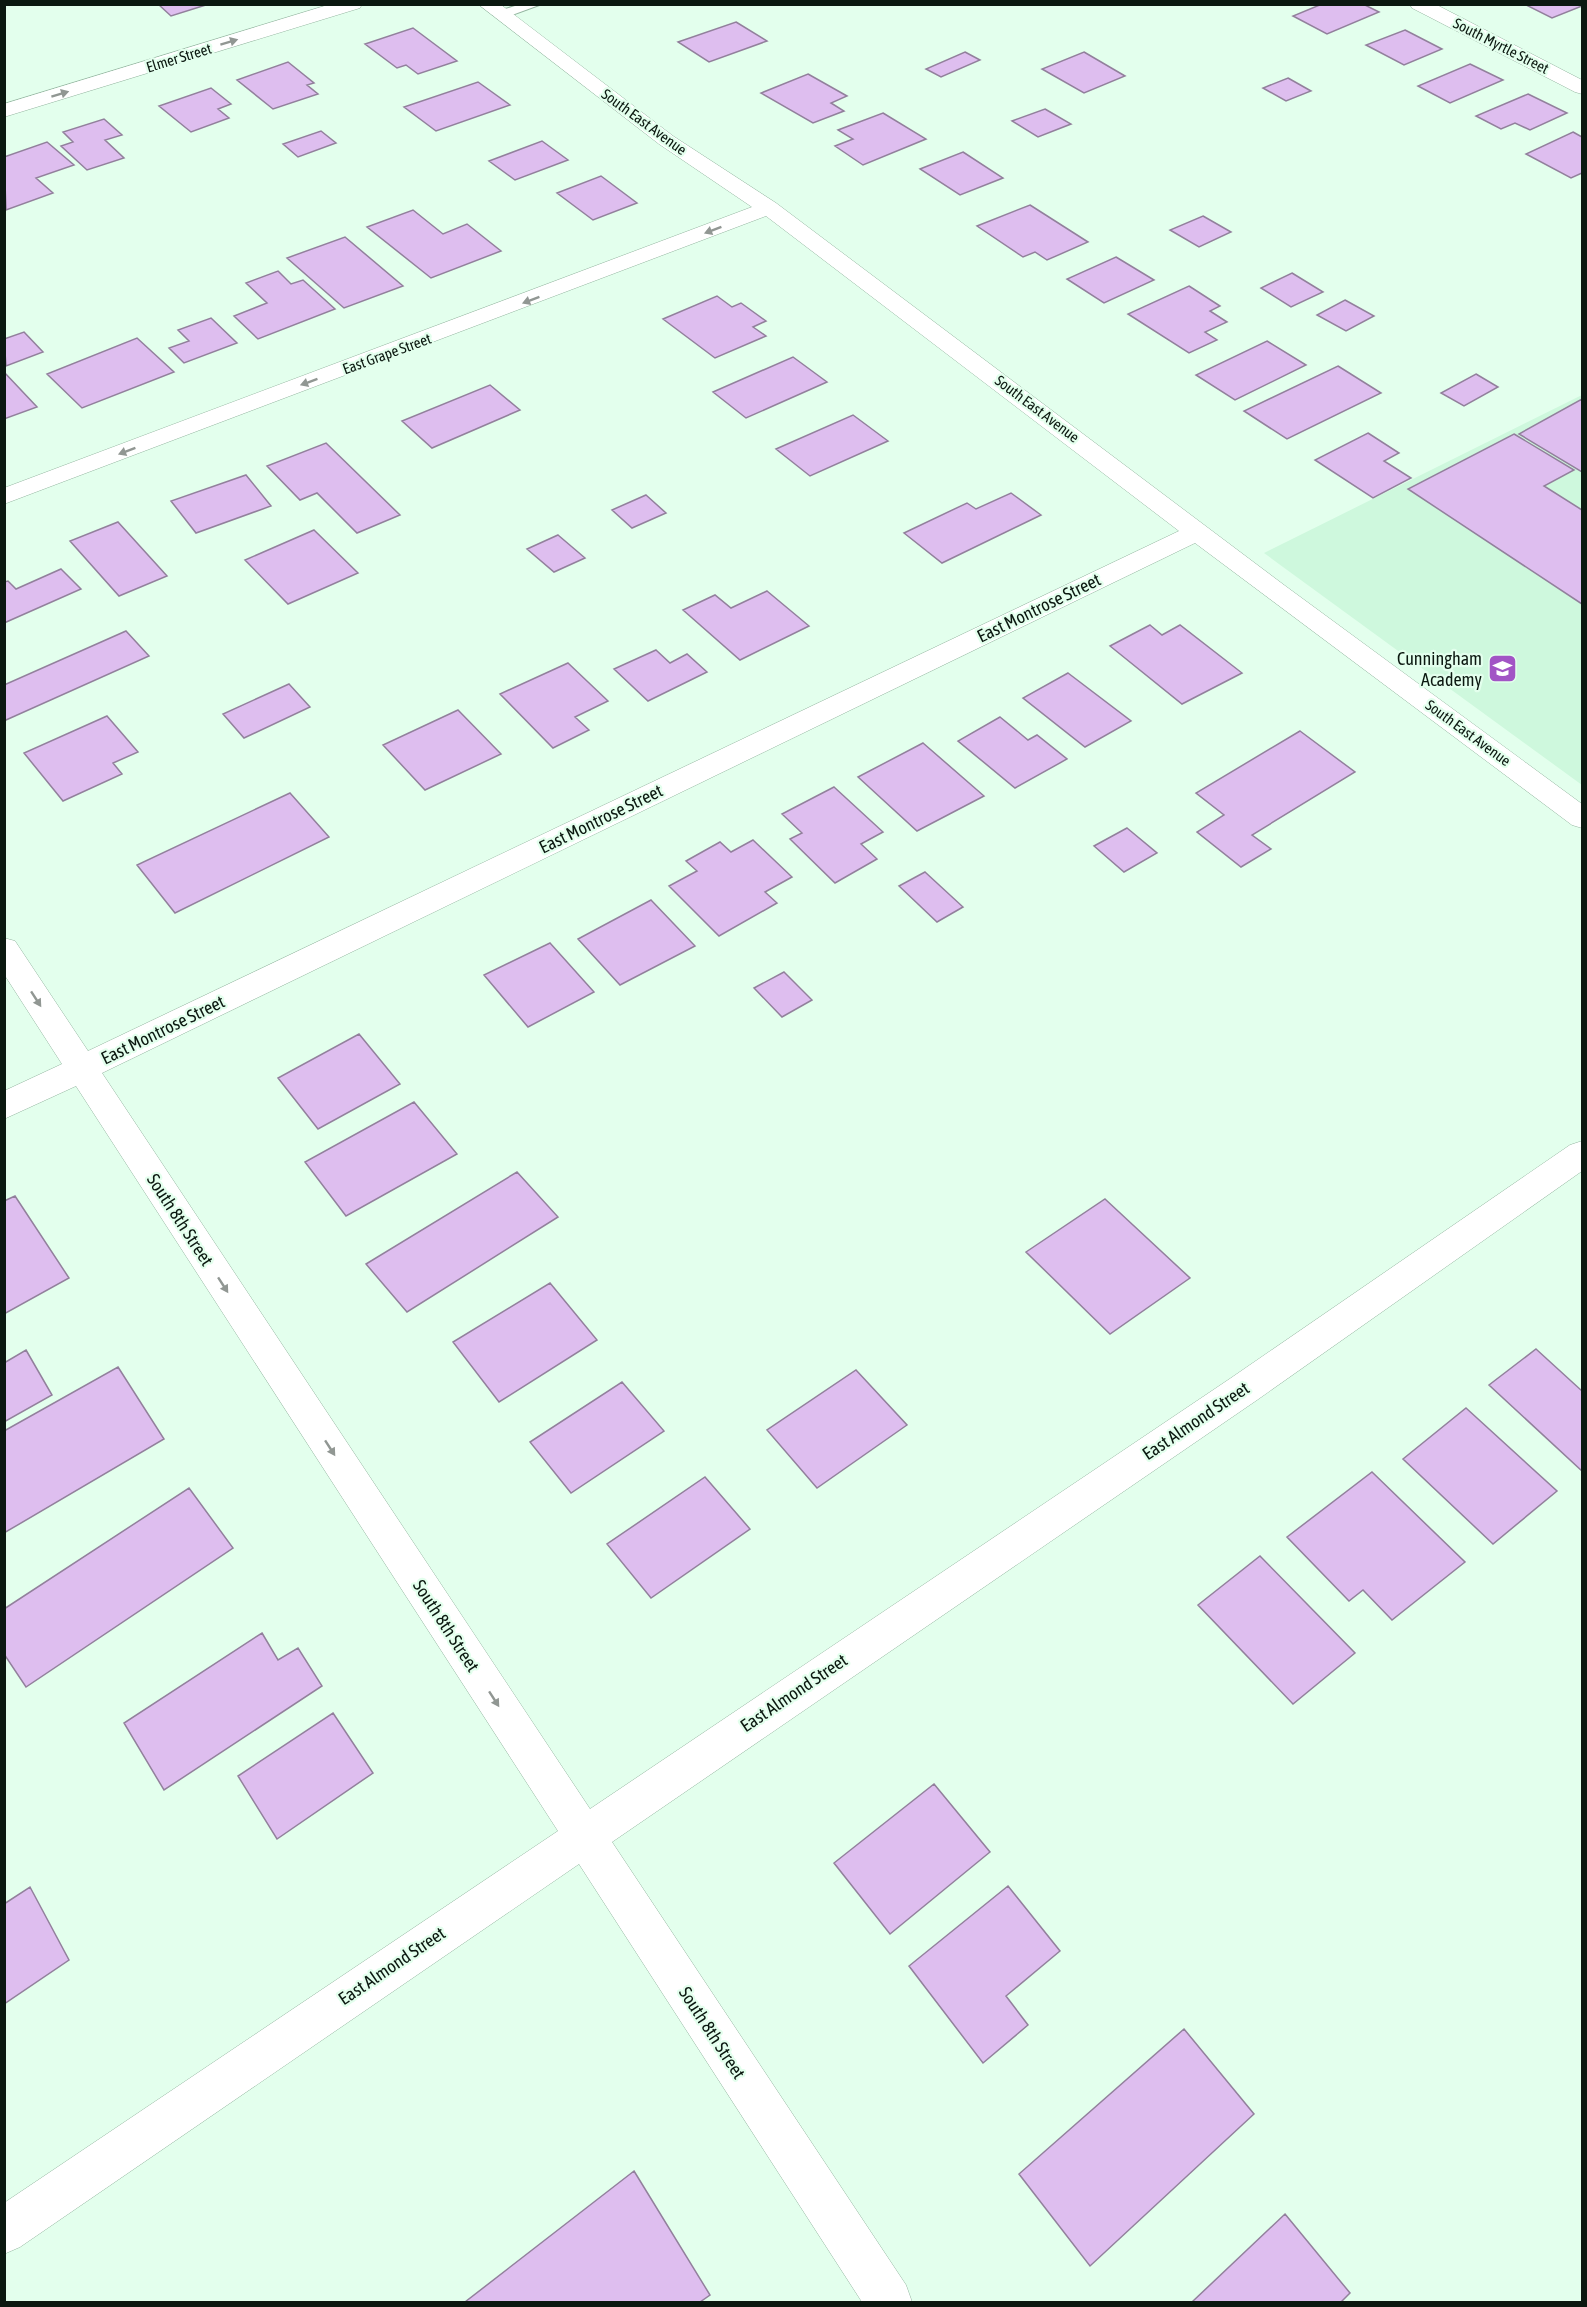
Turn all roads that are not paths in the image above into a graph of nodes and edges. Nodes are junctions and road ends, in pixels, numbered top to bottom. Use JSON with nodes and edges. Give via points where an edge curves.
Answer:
{"nodes":[{"id":1,"x":353,"y":4,"type":"edge"},
{"id":2,"x":536,"y":4,"type":"edge"},
{"id":3,"x":1419,"y":4,"type":"edge"},
{"id":4,"x":494,"y":10,"type":"edge"},
{"id":5,"x":1582,"y":88,"type":"edge"},
{"id":6,"x":4,"y":111,"type":"edge"},
{"id":7,"x":768,"y":208,"type":"junction"},
{"id":8,"x":4,"y":497,"type":"edge"},
{"id":9,"x":1197,"y":532,"type":"junction"},
{"id":10,"x":1582,"y":818,"type":"edge"},
{"id":11,"x":4,"y":949,"type":"edge"},
{"id":12,"x":82,"y":1070,"type":"junction"},
{"id":13,"x":4,"y":1106,"type":"edge"},
{"id":14,"x":1582,"y":1154,"type":"edge"},
{"id":15,"x":583,"y":1835,"type":"junction"},
{"id":16,"x":4,"y":2231,"type":"edge"},
{"id":17,"x":889,"y":2302,"type":"edge"}],
"edges":[{"from":6,"to":1,"type":"street","name":"Elmer Street","one_way":true},
{"from":2,"to":4,"type":"lane"},
{"from":3,"to":5,"type":"street","name":"South Myrtle Street"},
{"from":4,"to":7,"type":"street","name":"South East Avenue","via":[[666,140]]},
{"from":7,"to":8,"type":"street","name":"East Grape Street","one_way":true},
{"from":7,"to":9,"type":"street","name":"South East Avenue"},
{"from":9,"to":10,"type":"street","name":"South East Avenue"},
{"from":9,"to":12,"type":"street","name":"East Montrose Street"},
{"from":11,"to":12,"type":"street","name":"South 8th Street","one_way":true},
{"from":12,"to":13,"type":"street","name":"East Montrose Street"},
{"from":12,"to":15,"type":"street","name":"South 8th Street","one_way":true},
{"from":14,"to":15,"type":"street","name":"East Almond Street","via":[[1244,1389]]},
{"from":15,"to":16,"type":"street","name":"East Almond Street"},
{"from":15,"to":17,"type":"street","name":"South 8th Street"}]}
